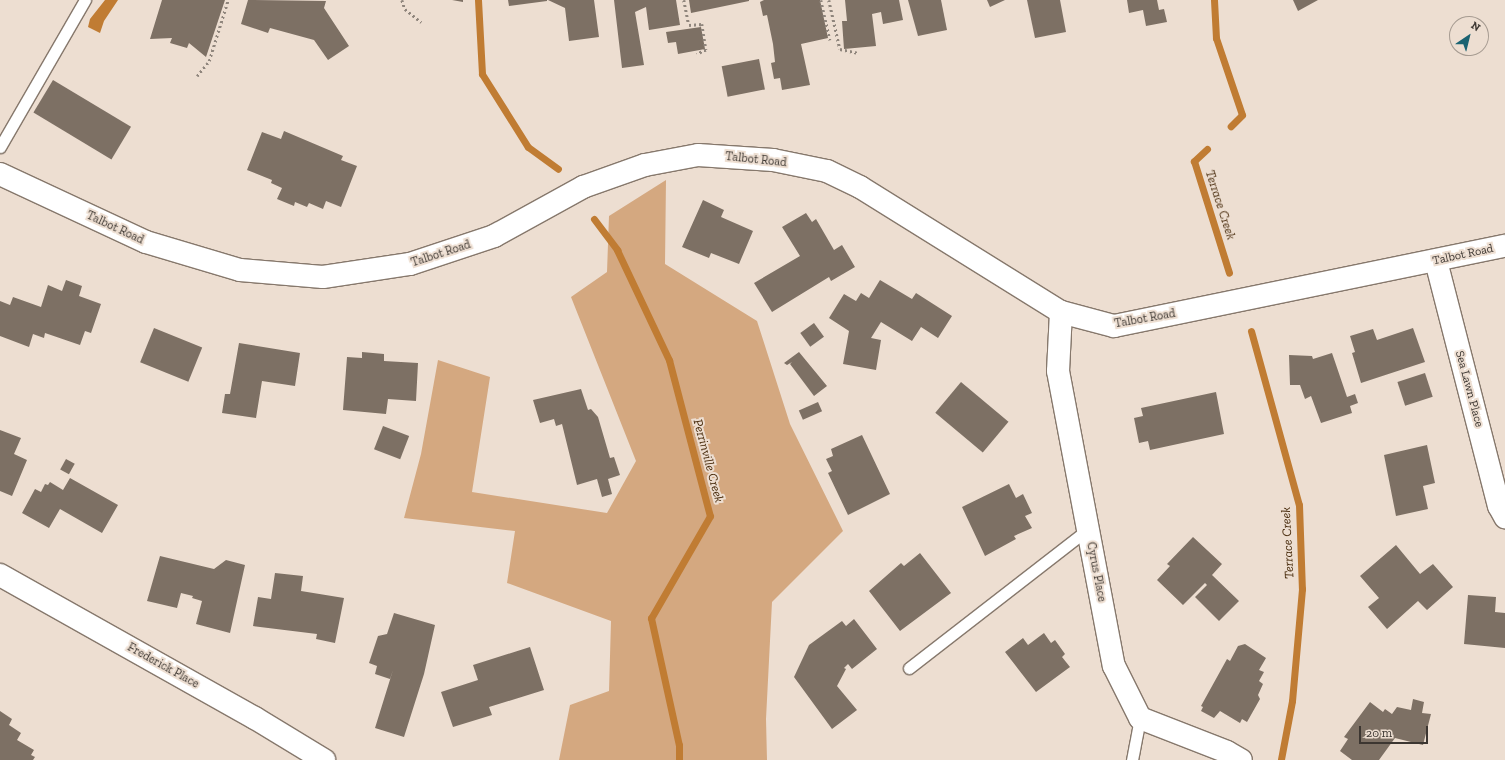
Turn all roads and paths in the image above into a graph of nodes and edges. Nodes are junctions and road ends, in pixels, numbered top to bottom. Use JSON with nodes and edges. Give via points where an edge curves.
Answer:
{"nodes":[{"id":1,"x":85,"y":0,"type":"edge"},
{"id":2,"x":228,"y":0,"type":"edge"},
{"id":3,"x":402,"y":0,"type":"edge"},
{"id":4,"x":684,"y":0,"type":"edge"},
{"id":5,"x":821,"y":0,"type":"edge"},
{"id":6,"x":829,"y":0,"type":"edge"},
{"id":7,"x":421,"y":22,"type":"dead end"},
{"id":8,"x":830,"y":40,"type":"dead end"},
{"id":9,"x":858,"y":53,"type":"dead end"},
{"id":10,"x":697,"y":54,"type":"dead end"},
{"id":11,"x":197,"y":76,"type":"dead end"},
{"id":12,"x":0,"y":147,"type":"edge"},
{"id":13,"x":0,"y":174,"type":"edge"},
{"id":14,"x":1505,"y":246,"type":"edge"},
{"id":15,"x":1436,"y":261,"type":"junction"},
{"id":16,"x":1061,"y":312,"type":"junction"},
{"id":17,"x":1505,"y":518,"type":"edge"},
{"id":18,"x":1088,"y":529,"type":"junction"},
{"id":19,"x":0,"y":575,"type":"edge"},
{"id":20,"x":909,"y":668,"type":"dead end"},
{"id":21,"x":1140,"y":718,"type":"junction"},
{"id":22,"x":324,"y":760,"type":"edge"},
{"id":23,"x":1132,"y":760,"type":"edge"},
{"id":24,"x":1241,"y":760,"type":"edge"}],
"edges":[{"from":1,"to":12,"type":"lane"},
{"from":2,"to":11,"type":"path","via":[[209,61]]},
{"from":3,"to":7,"type":"path","via":[[405,9]]},
{"from":4,"to":10,"type":"path","via":[[689,25],[702,24],[706,50]]},
{"from":5,"to":8,"type":"path"},
{"from":6,"to":9,"type":"path","via":[[840,49]]},
{"from":13,"to":16,"type":"street","name":"Talbot Road","via":[[146,242],[240,270],[323,277],[410,264],[487,239],[583,187],[645,165],[698,155],[773,160],[827,172],[860,187]]},
{"from":14,"to":15,"type":"street","name":"Talbot Road"},
{"from":15,"to":16,"type":"street","name":"Talbot Road","via":[[1114,326]]},
{"from":15,"to":17,"type":"street","name":"Sea Lawn Place","via":[[1499,506]]},
{"from":16,"to":18,"type":"street","name":"Cyrus Place","via":[[1058,371]]},
{"from":18,"to":20,"type":"lane"},
{"from":18,"to":21,"type":"street","name":"Cyrus Place","via":[[1114,666]]},
{"from":19,"to":22,"type":"street","name":"Frederick Place","via":[[255,718]]},
{"from":21,"to":23,"type":"lane"},
{"from":21,"to":24,"type":"street","via":[[1227,752]]}]}
